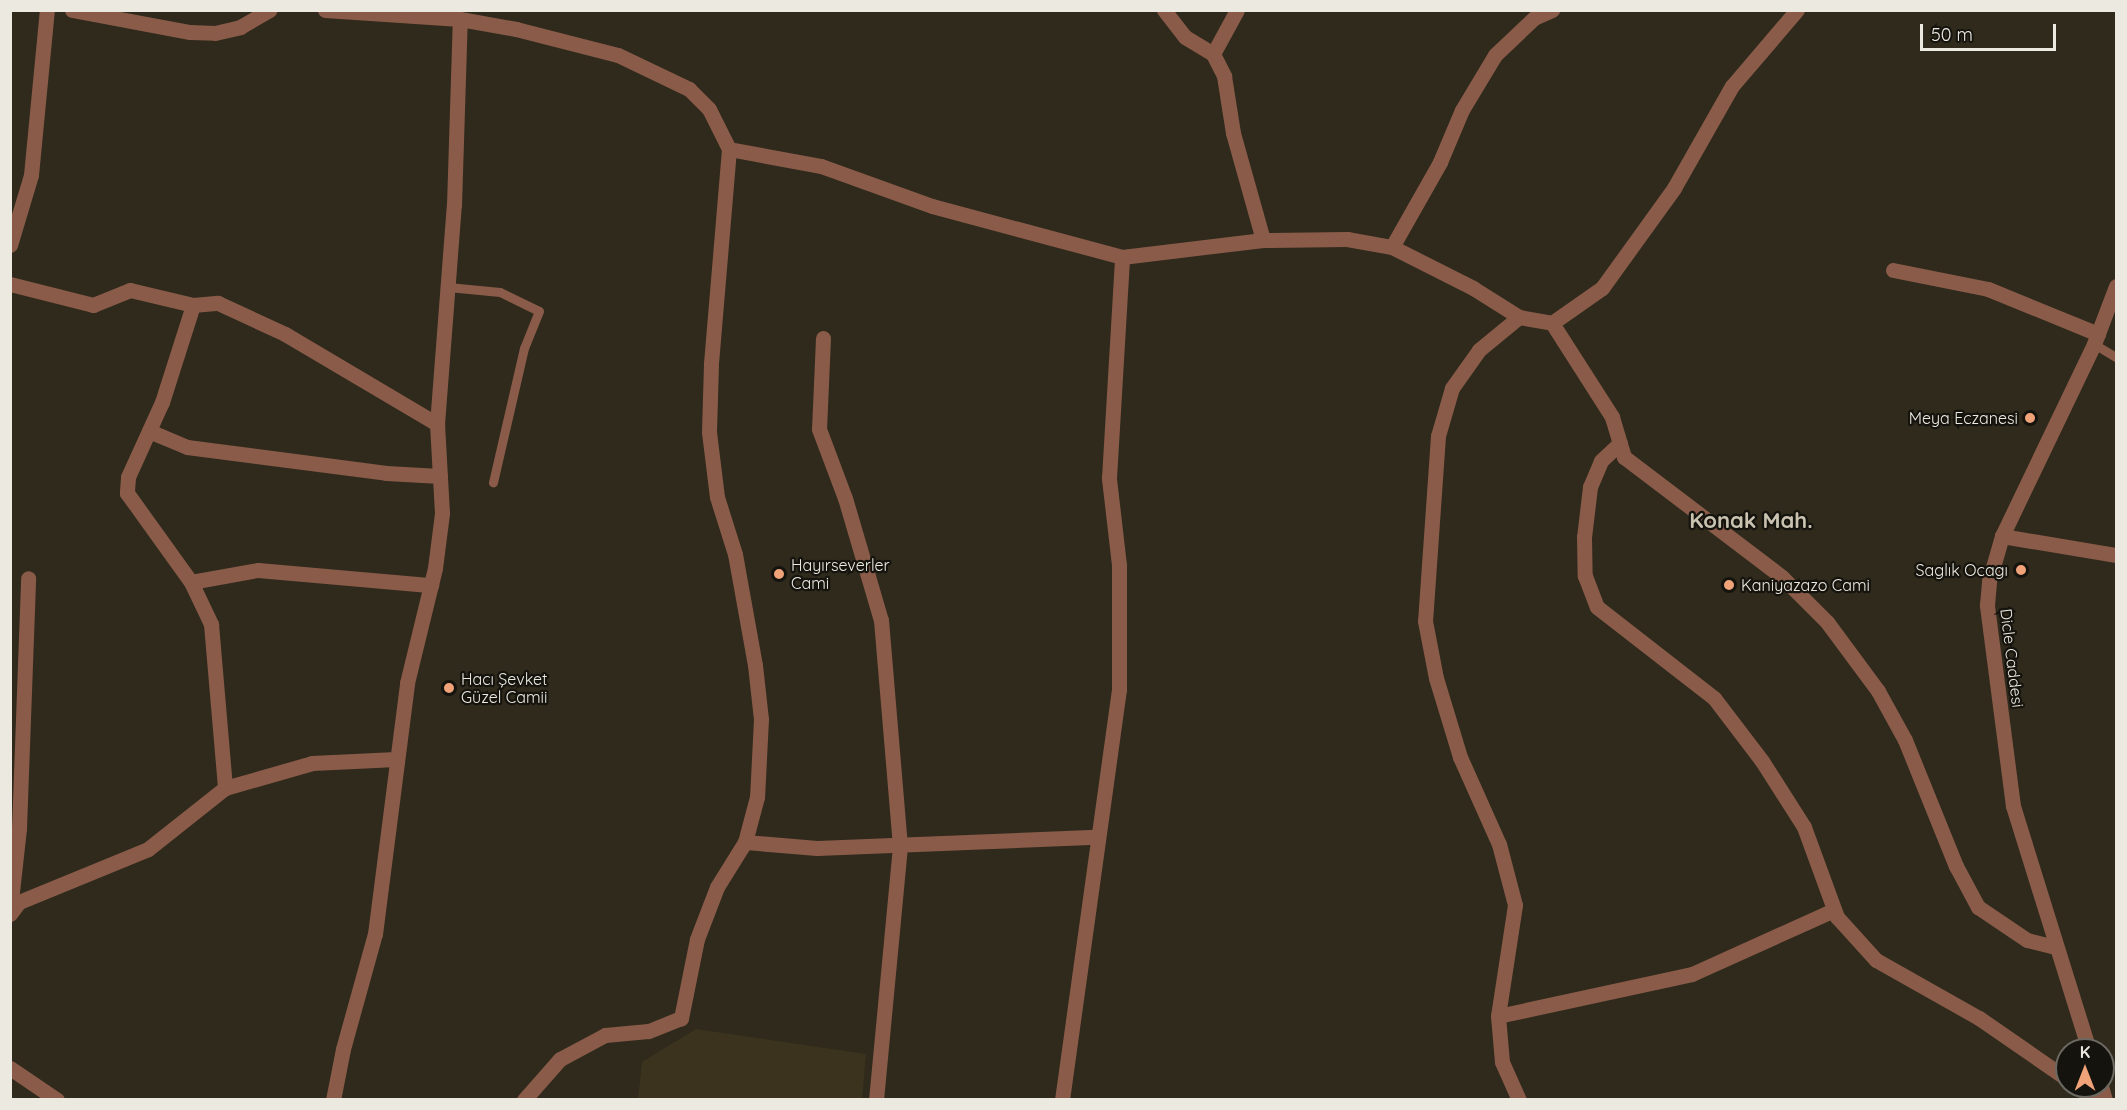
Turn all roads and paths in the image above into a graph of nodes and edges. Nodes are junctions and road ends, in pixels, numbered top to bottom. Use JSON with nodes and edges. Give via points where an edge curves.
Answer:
{"nodes":[{"id":1,"x":47,"y":10,"type":"edge"},
{"id":2,"x":72,"y":10,"type":"edge"},
{"id":3,"x":269,"y":10,"type":"edge"},
{"id":4,"x":326,"y":10,"type":"edge"},
{"id":5,"x":1164,"y":10,"type":"edge"},
{"id":6,"x":1237,"y":10,"type":"edge"},
{"id":7,"x":1552,"y":10,"type":"edge"},
{"id":8,"x":1797,"y":10,"type":"edge"},
{"id":9,"x":1530,"y":14,"type":"edge"},
{"id":10,"x":460,"y":19,"type":"junction"},
{"id":11,"x":1213,"y":54,"type":"junction"},
{"id":12,"x":729,"y":149,"type":"junction"},
{"id":13,"x":1263,"y":240,"type":"junction"},
{"id":14,"x":10,"y":245,"type":"edge"},
{"id":15,"x":1392,"y":247,"type":"junction"},
{"id":16,"x":1122,"y":257,"type":"junction"},
{"id":17,"x":1893,"y":270,"type":"dead end"},
{"id":18,"x":10,"y":284,"type":"edge"},
{"id":19,"x":2116,"y":286,"type":"edge"},
{"id":20,"x":448,"y":287,"type":"junction"},
{"id":21,"x":193,"y":305,"type":"junction"},
{"id":22,"x":1519,"y":317,"type":"junction"},
{"id":23,"x":1552,"y":323,"type":"junction"},
{"id":24,"x":823,"y":338,"type":"dead end"},
{"id":25,"x":2096,"y":339,"type":"junction"},
{"id":26,"x":2116,"y":357,"type":"edge"},
{"id":27,"x":437,"y":424,"type":"junction"},
{"id":28,"x":149,"y":431,"type":"junction"},
{"id":29,"x":1620,"y":443,"type":"junction"},
{"id":30,"x":440,"y":476,"type":"junction"},
{"id":31,"x":493,"y":482,"type":"dead end"},
{"id":32,"x":2002,"y":536,"type":"junction"},
{"id":33,"x":2116,"y":555,"type":"edge"},
{"id":34,"x":28,"y":578,"type":"dead end"},
{"id":35,"x":192,"y":582,"type":"junction"},
{"id":36,"x":430,"y":585,"type":"junction"},
{"id":37,"x":396,"y":759,"type":"junction"},
{"id":38,"x":225,"y":788,"type":"junction"},
{"id":39,"x":1096,"y":837,"type":"junction"},
{"id":40,"x":745,"y":842,"type":"junction"},
{"id":41,"x":900,"y":846,"type":"junction"},
{"id":42,"x":10,"y":910,"type":"edge"},
{"id":43,"x":1834,"y":910,"type":"junction"},
{"id":44,"x":10,"y":914,"type":"edge"},
{"id":45,"x":2056,"y":947,"type":"junction"},
{"id":46,"x":1498,"y":1016,"type":"junction"},
{"id":47,"x":2085,"y":1038,"type":"edge"},
{"id":48,"x":10,"y":1068,"type":"edge"},
{"id":49,"x":2055,"y":1070,"type":"edge"},
{"id":50,"x":57,"y":1100,"type":"edge"},
{"id":51,"x":333,"y":1100,"type":"edge"},
{"id":52,"x":524,"y":1100,"type":"edge"},
{"id":53,"x":876,"y":1100,"type":"edge"},
{"id":54,"x":1062,"y":1100,"type":"edge"},
{"id":55,"x":1519,"y":1100,"type":"edge"}],
"edges":[{"from":1,"to":14,"type":"street","via":[[31,175]]},
{"from":2,"to":3,"type":"street","via":[[215,33],[240,27]]},
{"from":4,"to":10,"type":"street"},
{"from":5,"to":11,"type":"street","via":[[1185,37]]},
{"from":6,"to":11,"type":"street"},
{"from":7,"to":9,"type":"street"},
{"from":8,"to":23,"type":"street","via":[[1732,86],[1674,188],[1602,288]]},
{"from":9,"to":15,"type":"street","via":[[1490,64],[1462,110],[1413,214]]},
{"from":10,"to":12,"type":"street","via":[[576,43],[659,73],[688,88],[709,109]]},
{"from":10,"to":20,"type":"street"},
{"from":11,"to":13,"type":"street","via":[[1224,76],[1233,133]]},
{"from":12,"to":16,"type":"street","via":[[821,166],[932,206]]},
{"from":12,"to":40,"type":"street","via":[[709,432],[717,497],[735,554],[761,719],[757,797]]},
{"from":13,"to":15,"type":"street","via":[[1347,239]]},
{"from":13,"to":16,"type":"street"},
{"from":15,"to":22,"type":"street","via":[[1463,282]]},
{"from":16,"to":39,"type":"street","via":[[1109,478],[1119,565],[1119,690]]},
{"from":17,"to":25,"type":"street","via":[[1988,289]]},
{"from":18,"to":21,"type":"street","via":[[93,305],[130,290]]},
{"from":19,"to":25,"type":"street","name":"Dicle Caddesi"},
{"from":20,"to":27,"type":"street"},
{"from":20,"to":31,"type":"lane","via":[[500,292],[539,311],[524,348]]},
{"from":21,"to":27,"type":"street","via":[[218,303],[285,334]]},
{"from":21,"to":28,"type":"street"},
{"from":22,"to":23,"type":"street"},
{"from":22,"to":46,"type":"street","via":[[1479,350],[1452,388],[1438,436],[1425,621],[1436,678],[1460,757],[1499,844],[1515,905]]},
{"from":23,"to":29,"type":"street","via":[[1611,417]]},
{"from":24,"to":41,"type":"street","via":[[819,429],[845,498],[881,620]]},
{"from":25,"to":26,"type":"lane"},
{"from":25,"to":32,"type":"street","name":"Dicle Caddesi"},
{"from":27,"to":30,"type":"street"},
{"from":28,"to":30,"type":"street","via":[[187,447],[387,473]]},
{"from":28,"to":35,"type":"street","via":[[128,477],[127,493]]},
{"from":29,"to":43,"type":"street","via":[[1601,461],[1590,487],[1584,537],[1585,576],[1597,607],[1721,707],[1762,761],[1804,827]]},
{"from":29,"to":45,"type":"street","via":[[1624,457],[1782,577],[1827,622],[1878,691],[1905,740],[1956,866],[1978,907],[2027,940]]},
{"from":30,"to":36,"type":"street","via":[[442,513]]},
{"from":32,"to":33,"type":"street"},
{"from":32,"to":45,"type":"street","name":"Dicle Caddesi","via":[[1989,581],[1987,605],[2013,806]]},
{"from":34,"to":42,"type":"street","via":[[19,828]]},
{"from":35,"to":36,"type":"street","via":[[258,570]]},
{"from":35,"to":38,"type":"street","via":[[211,624]]},
{"from":36,"to":37,"type":"street","via":[[407,683]]},
{"from":37,"to":38,"type":"street","via":[[312,763]]},
{"from":37,"to":51,"type":"street","via":[[375,934],[343,1048]]},
{"from":38,"to":44,"type":"street","via":[[148,849],[19,902]]},
{"from":39,"to":41,"type":"street"},
{"from":39,"to":54,"type":"street"},
{"from":40,"to":41,"type":"street","via":[[817,848]]},
{"from":40,"to":52,"type":"street","via":[[717,886],[697,939],[681,1018],[648,1031],[605,1035],[560,1059]]},
{"from":41,"to":53,"type":"street"},
{"from":43,"to":46,"type":"street","via":[[1692,974]]},
{"from":43,"to":49,"type":"street","via":[[1876,960],[1999,1030]]},
{"from":45,"to":47,"type":"street","name":"Dicle Caddesi"},
{"from":46,"to":55,"type":"street","via":[[1502,1062]]},
{"from":48,"to":50,"type":"street"}]}
